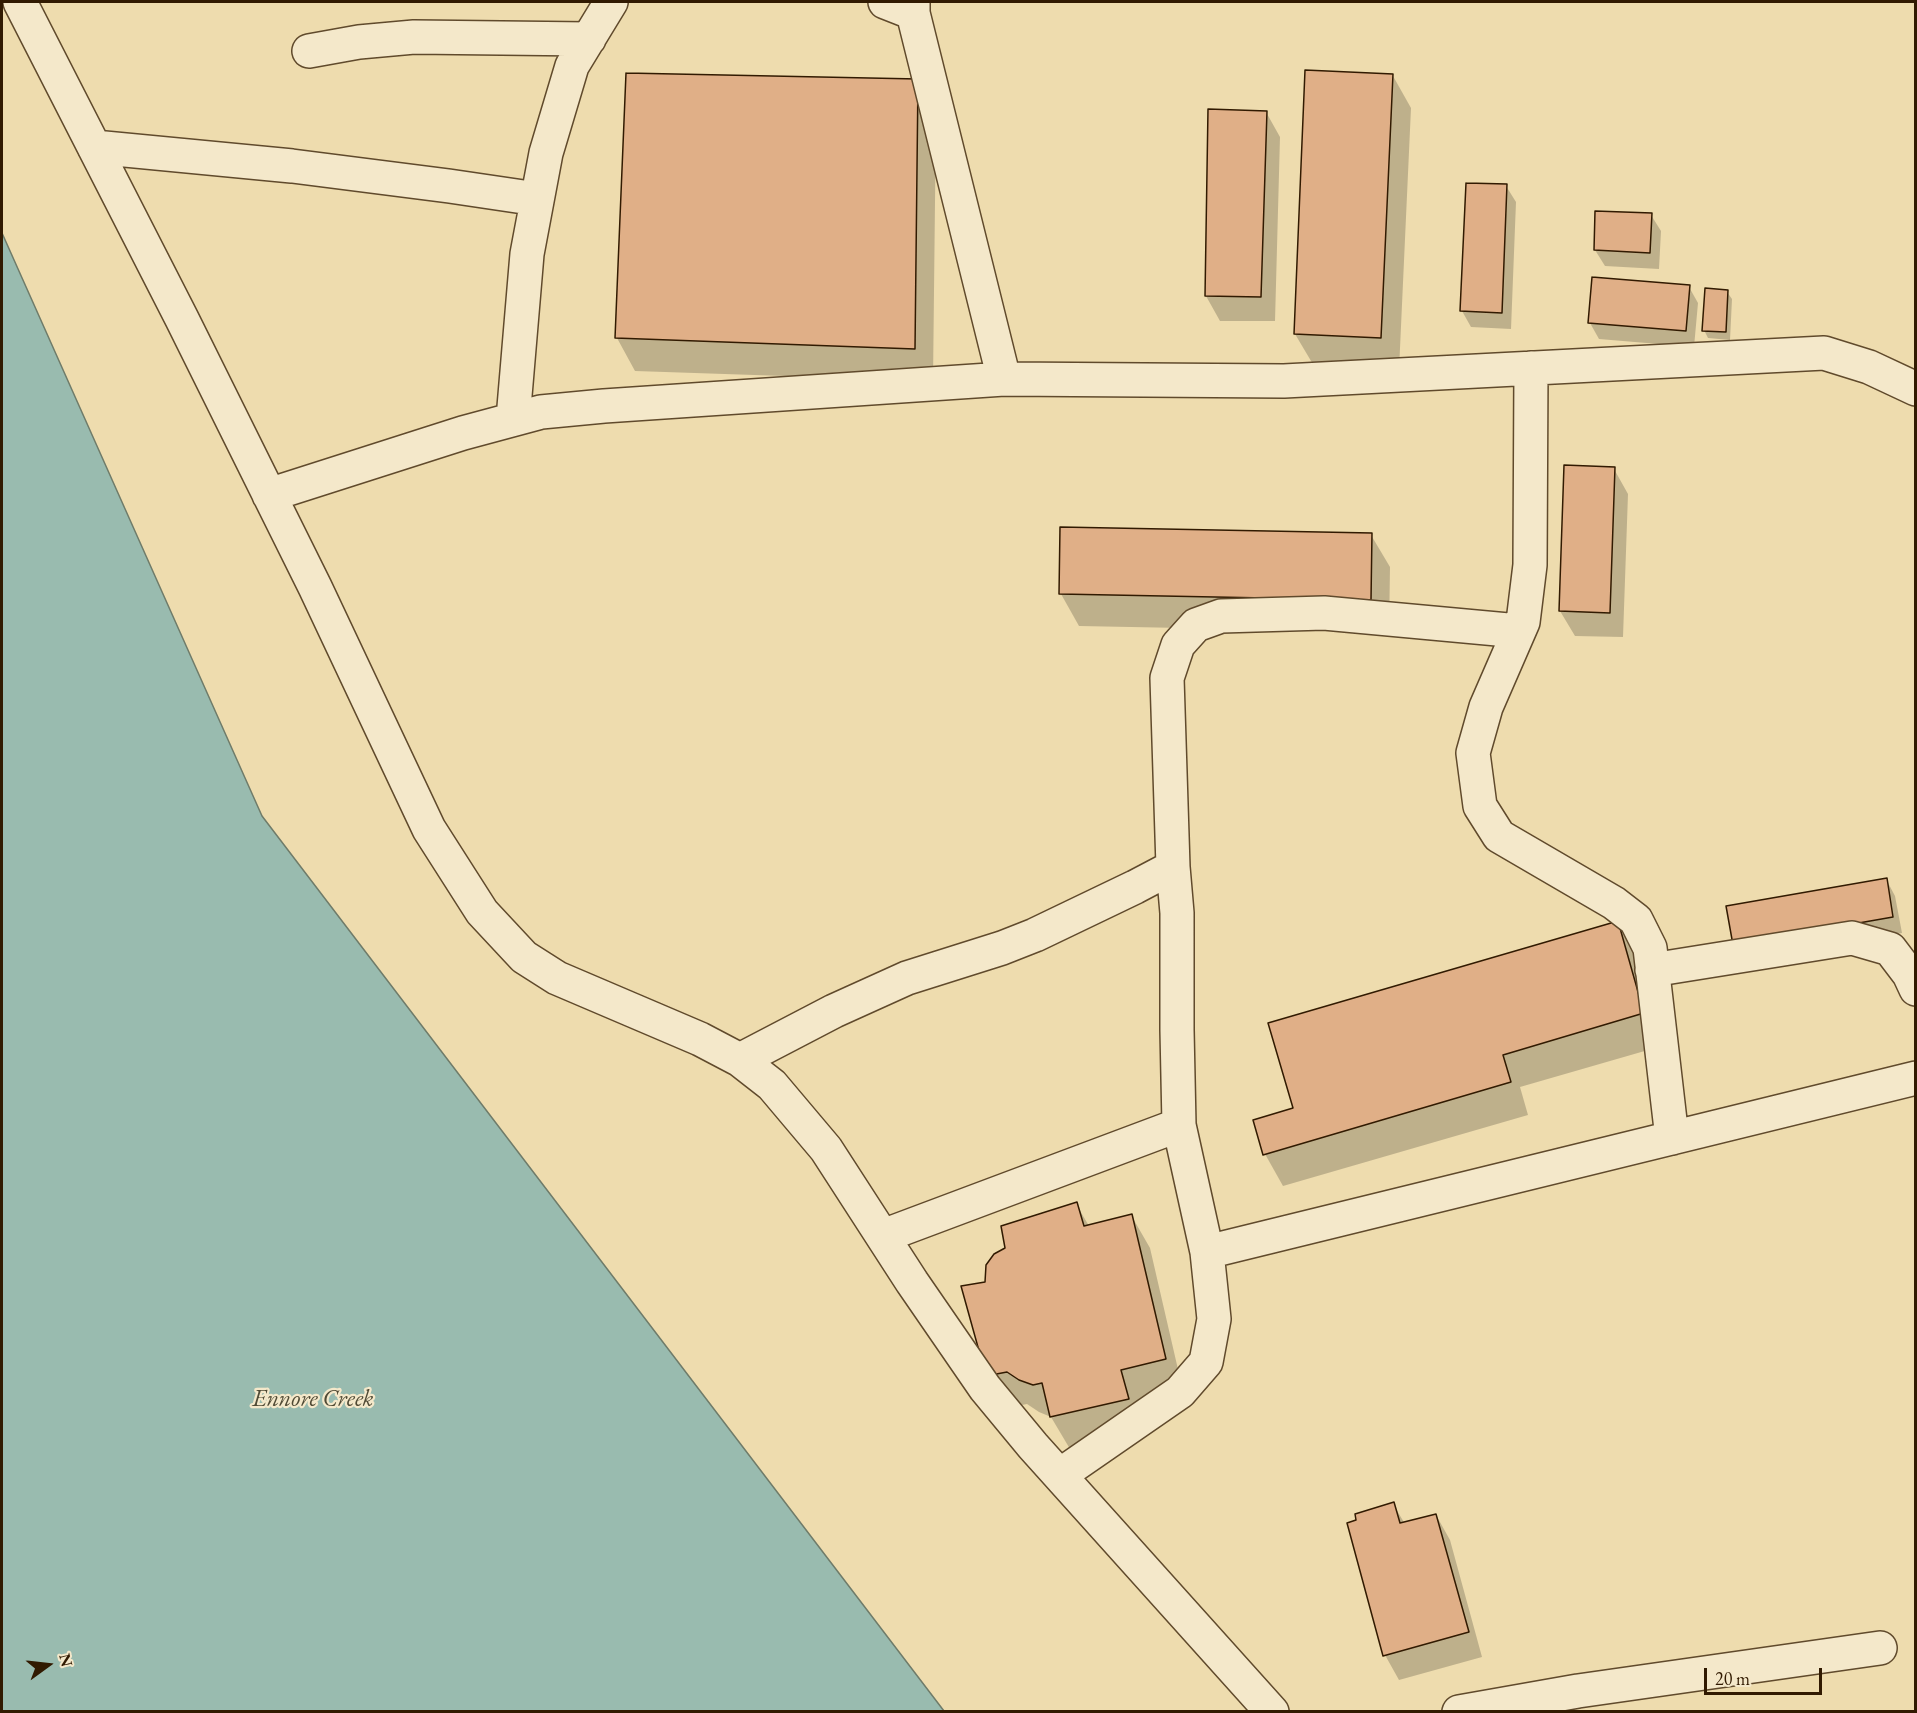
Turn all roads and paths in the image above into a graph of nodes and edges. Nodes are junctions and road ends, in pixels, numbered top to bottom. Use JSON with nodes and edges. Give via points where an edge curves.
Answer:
{"nodes":[{"id":1,"x":20,"y":2,"type":"edge"},
{"id":2,"x":611,"y":2,"type":"edge"},
{"id":3,"x":904,"y":5,"type":"edge"},
{"id":4,"x":589,"y":39,"type":"junction"},
{"id":5,"x":309,"y":51,"type":"dead end"},
{"id":6,"x":94,"y":147,"type":"junction"},
{"id":7,"x":537,"y":199,"type":"junction"},
{"id":8,"x":1531,"y":368,"type":"junction"},
{"id":9,"x":1004,"y":379,"type":"junction"},
{"id":10,"x":1916,"y":389,"type":"edge"},
{"id":11,"x":513,"y":420,"type":"junction"},
{"id":12,"x":269,"y":495,"type":"junction"},
{"id":13,"x":1519,"y":631,"type":"junction"},
{"id":14,"x":1173,"y":867,"type":"junction"},
{"id":15,"x":1652,"y":970,"type":"junction"},
{"id":16,"x":1916,"y":988,"type":"edge"},
{"id":17,"x":740,"y":1060,"type":"junction"},
{"id":18,"x":1916,"y":1078,"type":"edge"},
{"id":19,"x":1179,"y":1125,"type":"junction"},
{"id":20,"x":1672,"y":1138,"type":"junction"},
{"id":21,"x":883,"y":1236,"type":"junction"},
{"id":22,"x":1207,"y":1252,"type":"junction"},
{"id":23,"x":1060,"y":1475,"type":"junction"},
{"id":24,"x":1880,"y":1648,"type":"dead end"},
{"id":25,"x":1272,"y":1712,"type":"edge"},
{"id":26,"x":1459,"y":1712,"type":"edge"}],
"edges":[{"from":1,"to":6,"type":"lane"},
{"from":2,"to":4,"type":"lane"},
{"from":3,"to":9,"type":"lane"},
{"from":4,"to":5,"type":"lane","via":[[414,37]]},
{"from":4,"to":7,"type":"lane","via":[[572,66],[546,153]]},
{"from":6,"to":7,"type":"lane","via":[[292,166]]},
{"from":6,"to":12,"type":"lane"},
{"from":7,"to":11,"type":"lane","via":[[527,254]]},
{"from":8,"to":9,"type":"lane","via":[[1284,381]]},
{"from":8,"to":10,"type":"lane","via":[[1824,352]]},
{"from":8,"to":13,"type":"lane","via":[[1530,565]]},
{"from":9,"to":11,"type":"lane","via":[[604,406],[541,412]]},
{"from":11,"to":12,"type":"lane"},
{"from":12,"to":17,"type":"lane","via":[[429,829],[482,912],[524,957],[557,978]]},
{"from":13,"to":14,"type":"lane","via":[[1324,613],[1221,616],[1196,624],[1178,645],[1167,678]]},
{"from":13,"to":15,"type":"lane","via":[[1486,707],[1473,753],[1480,806],[1499,836],[1636,920],[1650,948]]},
{"from":14,"to":17,"type":"lane","via":[[1035,935],[907,978]]},
{"from":14,"to":19,"type":"lane"},
{"from":15,"to":16,"type":"lane","via":[[1852,938],[1890,949]]},
{"from":15,"to":20,"type":"lane"},
{"from":17,"to":21,"type":"lane","via":[[772,1084],[826,1149]]},
{"from":18,"to":20,"type":"lane"},
{"from":19,"to":21,"type":"lane"},
{"from":19,"to":22,"type":"lane"},
{"from":20,"to":22,"type":"lane"},
{"from":21,"to":23,"type":"lane","via":[[985,1389]]},
{"from":22,"to":23,"type":"lane","via":[[1214,1318],[1206,1362],[1180,1392]]},
{"from":23,"to":25,"type":"lane"},
{"from":24,"to":26,"type":"lane"}]}
